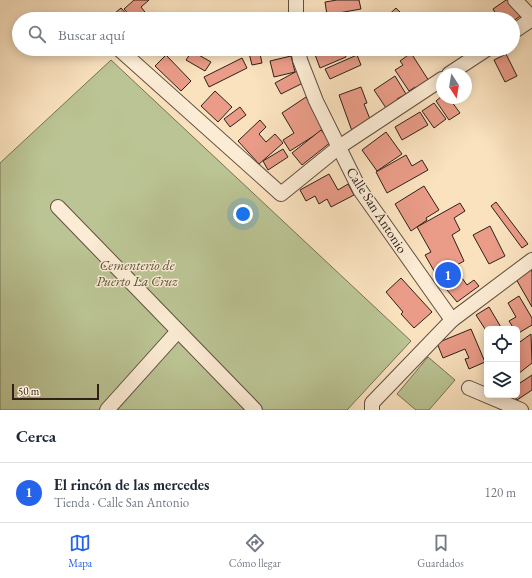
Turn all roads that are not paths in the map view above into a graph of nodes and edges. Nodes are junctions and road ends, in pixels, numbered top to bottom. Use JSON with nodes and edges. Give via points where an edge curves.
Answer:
{"nodes":[{"id":1,"x":296,"y":0,"type":"edge"},
{"id":2,"x":515,"y":0,"type":"edge"},
{"id":3,"x":296,"y":12,"type":"edge"},
{"id":4,"x":532,"y":18,"type":"edge"},
{"id":5,"x":520,"y":27,"type":"edge"},
{"id":6,"x":127,"y":56,"type":"edge"},
{"id":7,"x":299,"y":56,"type":"edge"},
{"id":8,"x":476,"y":56,"type":"edge"},
{"id":9,"x":458,"y":68,"type":"edge"},
{"id":10,"x":436,"y":83,"type":"edge"},
{"id":11,"x":339,"y":147,"type":"junction"},
{"id":12,"x":58,"y":207,"type":"dead end"},
{"id":13,"x":532,"y":260,"type":"edge"},
{"id":14,"x":452,"y":320,"type":"junction"},
{"id":15,"x":178,"y":331,"type":"junction"},
{"id":16,"x":469,"y":388,"type":"dead end"},
{"id":17,"x":370,"y":408,"type":"edge"},
{"id":18,"x":107,"y":410,"type":"edge"},
{"id":19,"x":255,"y":410,"type":"edge"},
{"id":20,"x":520,"y":410,"type":"edge"}],
"edges":[{"from":1,"to":3,"type":"street"},
{"from":2,"to":4,"type":"street"},
{"from":4,"to":5,"type":"street"},
{"from":6,"to":11,"type":"street","via":[[281,194]]},
{"from":7,"to":11,"type":"street","name":"Calle San Antonio","via":[[316,101]]},
{"from":8,"to":9,"type":"street"},
{"from":10,"to":11,"type":"street"},
{"from":11,"to":14,"type":"street","name":"Calle San Antonio","via":[[360,190]]},
{"from":12,"to":15,"type":"street"},
{"from":13,"to":14,"type":"street"},
{"from":14,"to":17,"type":"street"},
{"from":15,"to":18,"type":"street"},
{"from":15,"to":19,"type":"street"},
{"from":16,"to":20,"type":"street"}]}
